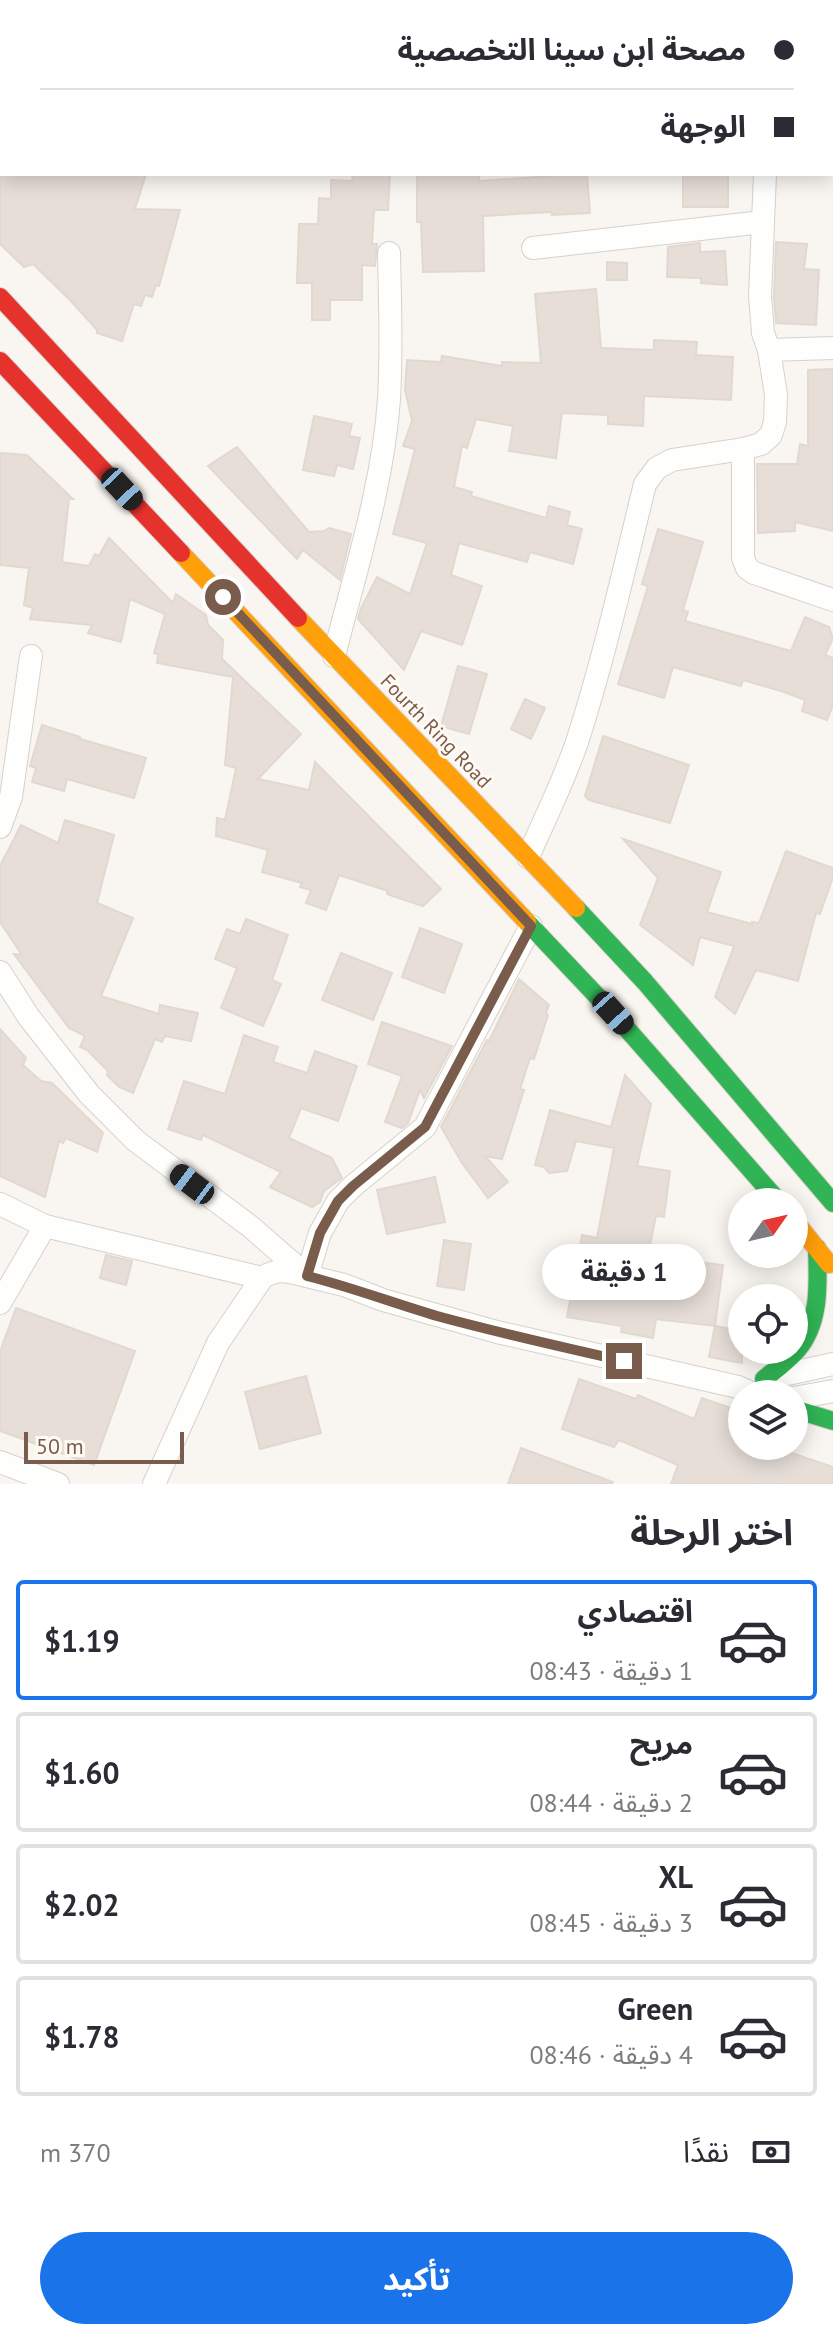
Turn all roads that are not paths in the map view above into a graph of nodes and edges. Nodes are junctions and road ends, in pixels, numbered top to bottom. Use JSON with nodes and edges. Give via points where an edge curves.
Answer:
{"nodes":[{"id":1,"x":765,"y":176,"type":"edge"},
{"id":2,"x":762,"y":222,"type":"junction"},
{"id":3,"x":533,"y":248,"type":"dead end"},
{"id":4,"x":389,"y":253,"type":"dead end"},
{"id":5,"x":0,"y":297,"type":"edge"},
{"id":6,"x":833,"y":348,"type":"edge"},
{"id":7,"x":769,"y":350,"type":"junction"},
{"id":8,"x":0,"y":361,"type":"edge"},
{"id":9,"x":743,"y":449,"type":"junction"},
{"id":10,"x":833,"y":600,"type":"edge"},
{"id":11,"x":31,"y":656,"type":"dead end"},
{"id":12,"x":334,"y":656,"type":"junction"},
{"id":13,"x":0,"y":827,"type":"edge"},
{"id":14,"x":528,"y":857,"type":"junction"},
{"id":15,"x":531,"y":926,"type":"junction"},
{"id":16,"x":0,"y":972,"type":"edge"},
{"id":17,"x":803,"y":1166,"type":"junction"},
{"id":18,"x":833,"y":1184,"type":"edge"},
{"id":19,"x":767,"y":1188,"type":"edge"},
{"id":20,"x":833,"y":1203,"type":"edge"},
{"id":21,"x":0,"y":1204,"type":"edge"},
{"id":22,"x":45,"y":1226,"type":"junction"},
{"id":23,"x":808,"y":1237,"type":"edge"},
{"id":24,"x":817,"y":1248,"type":"junction"},
{"id":25,"x":833,"y":1269,"type":"edge"},
{"id":26,"x":307,"y":1276,"type":"junction"},
{"id":27,"x":262,"y":1278,"type":"junction"},
{"id":28,"x":0,"y":1303,"type":"edge"},
{"id":29,"x":833,"y":1364,"type":"edge"},
{"id":30,"x":760,"y":1380,"type":"edge"},
{"id":31,"x":777,"y":1380,"type":"edge"},
{"id":32,"x":728,"y":1382,"type":"edge"},
{"id":33,"x":833,"y":1391,"type":"edge"},
{"id":34,"x":808,"y":1395,"type":"edge"},
{"id":35,"x":808,"y":1413,"type":"edge"},
{"id":36,"x":833,"y":1421,"type":"edge"},
{"id":37,"x":0,"y":1462,"type":"edge"},
{"id":38,"x":58,"y":1484,"type":"edge"},
{"id":39,"x":154,"y":1484,"type":"edge"}],
"edges":[{"from":1,"to":2,"type":"street"},
{"from":2,"to":3,"type":"street"},
{"from":2,"to":7,"type":"street","via":[[760,296]]},
{"from":4,"to":12,"type":"street","via":[[389,402],[377,485]]},
{"from":5,"to":12,"type":"main road","name":"Fourth Ring Road"},
{"from":6,"to":7,"type":"street"},
{"from":7,"to":9,"type":"street","via":[[775,422],[761,444]]},
{"from":8,"to":15,"type":"main road"},
{"from":9,"to":10,"type":"street","via":[[741,536],[747,568]]},
{"from":9,"to":14,"type":"street","via":[[672,460],[645,484],[578,740]]},
{"from":11,"to":13,"type":"street","via":[[11,797]]},
{"from":12,"to":14,"type":"main road","name":"Fourth Ring Road"},
{"from":14,"to":17,"type":"main road","name":"Fourth Ring Road","via":[[645,982]]},
{"from":15,"to":19,"type":"main road"},
{"from":15,"to":26,"type":"street","via":[[425,1127],[338,1201],[320,1233]]},
{"from":16,"to":26,"type":"street","via":[[50,1047],[98,1104],[136,1141]]},
{"from":17,"to":18,"type":"street"},
{"from":17,"to":20,"type":"main road","name":"Fourth Ring Road"},
{"from":21,"to":22,"type":"street"},
{"from":22,"to":27,"type":"street"},
{"from":22,"to":28,"type":"street"},
{"from":23,"to":24,"type":"main road"},
{"from":24,"to":25,"type":"main road"},
{"from":24,"to":30,"type":"main road","via":[[813,1321],[799,1347]]},
{"from":26,"to":27,"type":"street","via":[[282,1270]]},
{"from":26,"to":32,"type":"street","via":[[497,1332]]},
{"from":27,"to":39,"type":"street","via":[[218,1343]]},
{"from":29,"to":31,"type":"street"},
{"from":33,"to":34,"type":"street"},
{"from":35,"to":36,"type":"main road"},
{"from":37,"to":38,"type":"street"}]}
